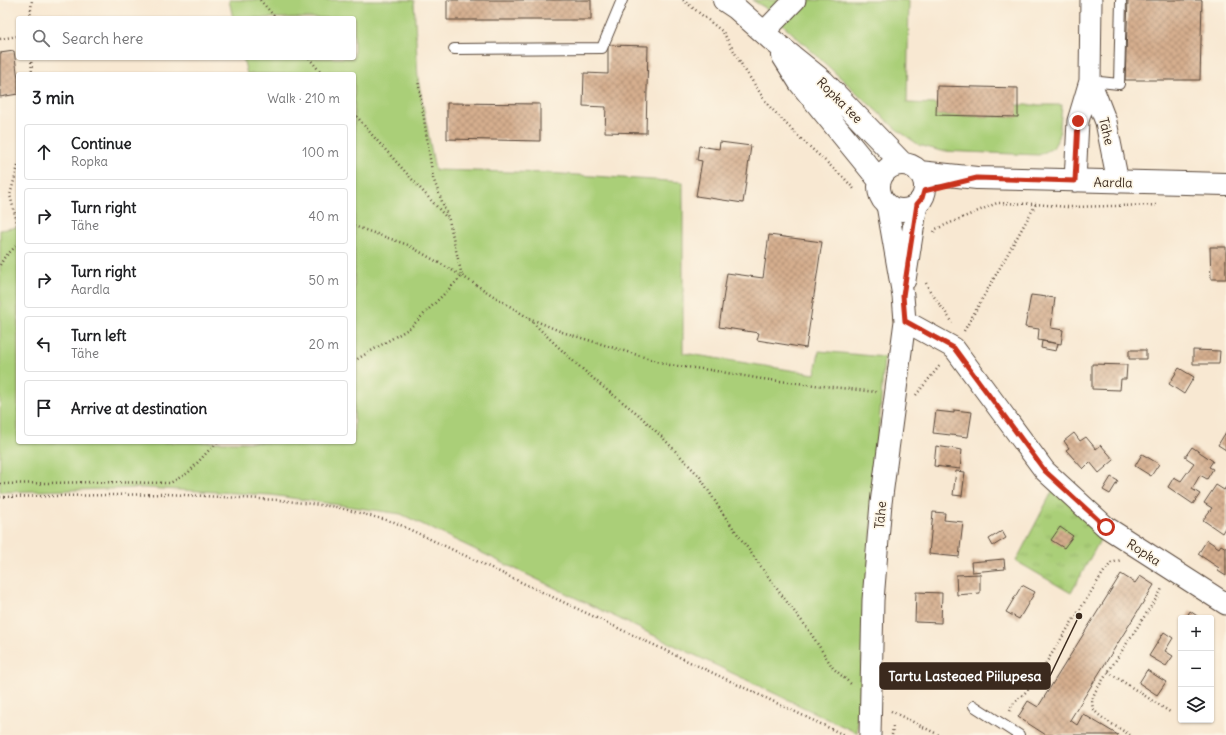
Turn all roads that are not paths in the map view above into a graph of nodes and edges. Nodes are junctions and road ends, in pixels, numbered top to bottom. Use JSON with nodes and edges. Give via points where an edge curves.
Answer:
{"nodes":[{"id":1,"x":622,"y":0,"type":"edge"},
{"id":2,"x":724,"y":0,"type":"edge"},
{"id":3,"x":796,"y":0,"type":"edge"},
{"id":4,"x":1091,"y":0,"type":"edge"},
{"id":5,"x":1121,"y":0,"type":"edge"},
{"id":6,"x":768,"y":36,"type":"junction"},
{"id":7,"x":454,"y":49,"type":"dead end"},
{"id":8,"x":1090,"y":81,"type":"junction"},
{"id":9,"x":880,"y":180,"type":"junction"},
{"id":10,"x":1075,"y":181,"type":"junction"},
{"id":11,"x":1118,"y":182,"type":"junction"},
{"id":12,"x":916,"y":183,"type":"junction"},
{"id":13,"x":1226,"y":184,"type":"edge"},
{"id":14,"x":887,"y":205,"type":"junction"},
{"id":15,"x":903,"y":296,"type":"junction"},
{"id":16,"x":905,"y":321,"type":"junction"},
{"id":17,"x":1226,"y":604,"type":"edge"},
{"id":18,"x":974,"y":706,"type":"dead end"},
{"id":19,"x":1016,"y":734,"type":"edge"},
{"id":20,"x":870,"y":735,"type":"edge"}],
"edges":[{"from":1,"to":7,"type":"lane","via":[[602,48]]},
{"from":2,"to":6,"type":"street","name":"Ropka tee"},
{"from":3,"to":6,"type":"street"},
{"from":4,"to":8,"type":"street","name":"Tähe"},
{"from":5,"to":8,"type":"lane","via":[[1119,84]]},
{"from":6,"to":9,"type":"street","name":"Ropka tee","via":[[800,83]]},
{"from":6,"to":12,"type":"street","name":"Ropka tee","via":[[823,81]]},
{"from":8,"to":10,"type":"street","name":"Tähe","via":[[1078,121]]},
{"from":8,"to":11,"type":"street","name":"Tähe","via":[[1106,122]]},
{"from":9,"to":12,"type":"street","via":[[888,168],[895,165]]},
{"from":9,"to":14,"type":"street","via":[[879,194]]},
{"from":10,"to":11,"type":"street","name":"Aardla"},
{"from":10,"to":12,"type":"street","name":"Aardla","via":[[977,178]]},
{"from":11,"to":13,"type":"street","name":"Aardla"},
{"from":12,"to":14,"type":"street","via":[[911,208],[905,210]]},
{"from":12,"to":15,"type":"street","name":"Tähe"},
{"from":14,"to":15,"type":"street","name":"Tähe"},
{"from":15,"to":16,"type":"street","name":"Tähe"},
{"from":16,"to":17,"type":"street","name":"Ropka","via":[[958,341],[1045,471],[1106,527]]},
{"from":16,"to":20,"type":"street","name":"Tähe","via":[[881,510],[873,600]]},
{"from":18,"to":19,"type":"lane"}]}
